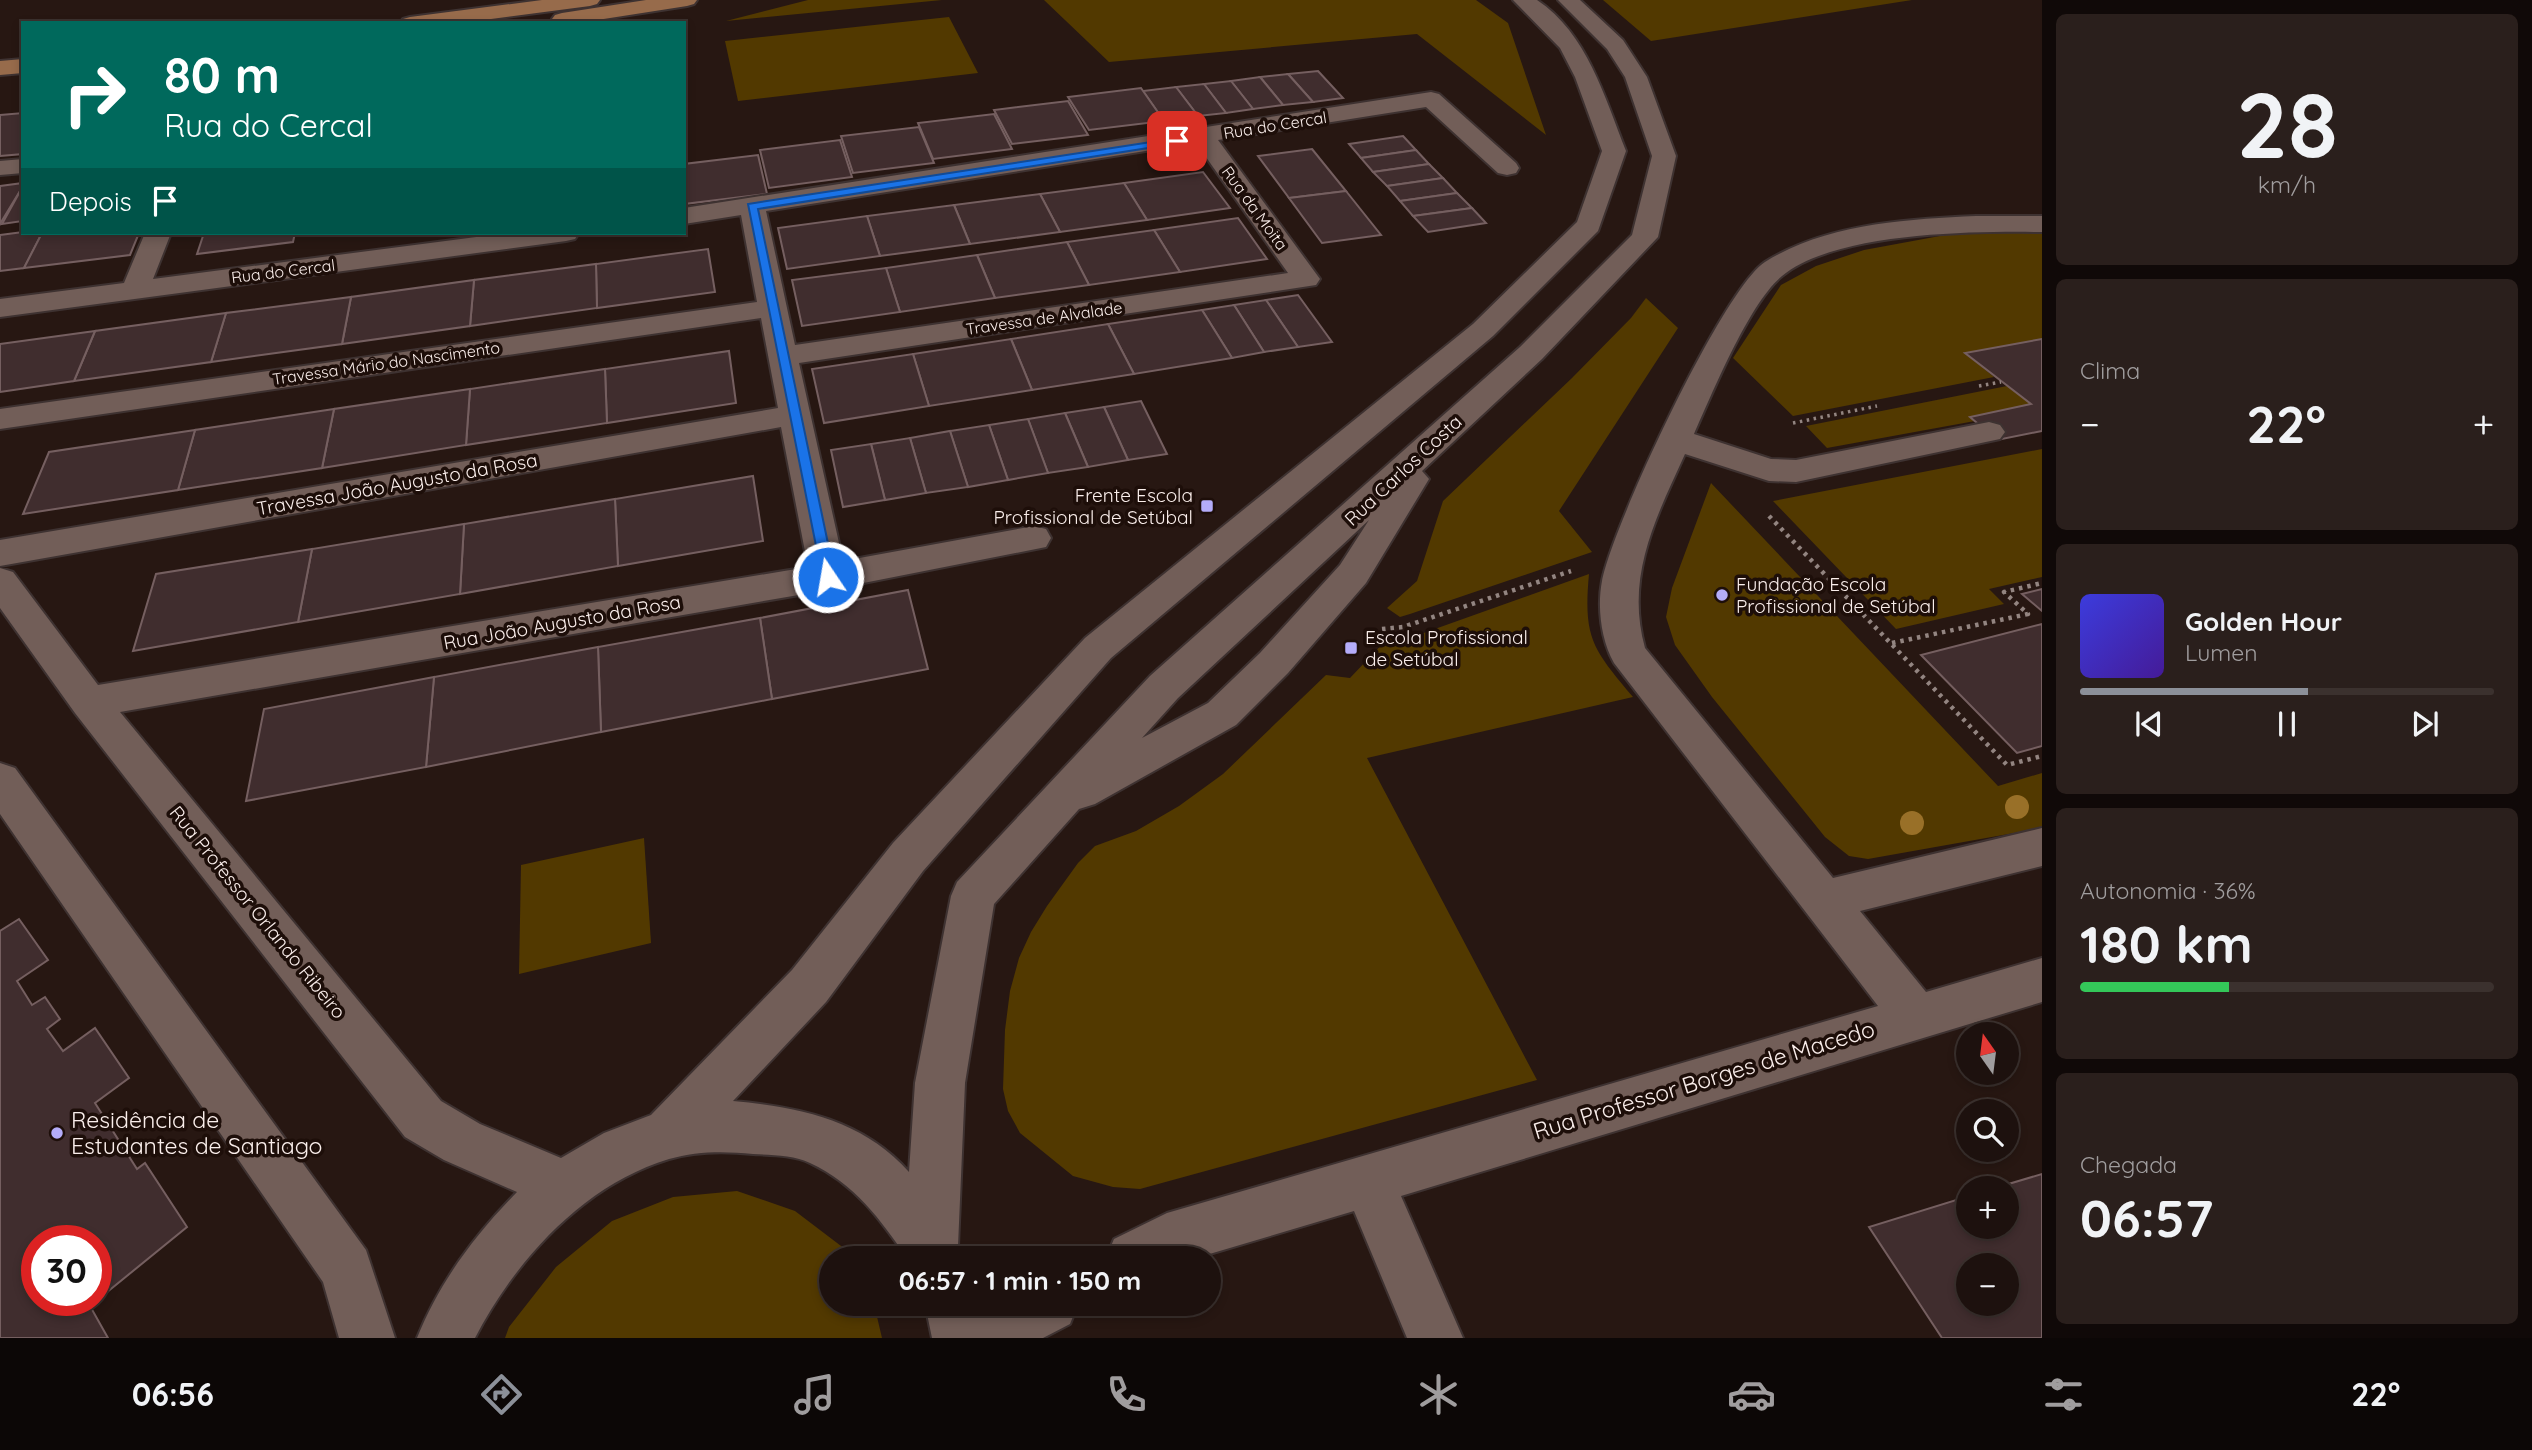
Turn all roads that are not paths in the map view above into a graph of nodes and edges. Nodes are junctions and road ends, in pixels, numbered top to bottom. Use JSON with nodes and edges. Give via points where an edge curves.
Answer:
{"nodes":[{"id":1,"x":590,"y":0,"type":"edge"},
{"id":2,"x":687,"y":0,"type":"edge"},
{"id":3,"x":1523,"y":0,"type":"edge"},
{"id":4,"x":1568,"y":0,"type":"edge"},
{"id":5,"x":426,"y":21,"type":"edge"},
{"id":6,"x":552,"y":21,"type":"edge"},
{"id":7,"x":21,"y":48,"type":"edge"},
{"id":8,"x":0,"y":49,"type":"edge"},
{"id":9,"x":21,"y":66,"type":"edge"},
{"id":10,"x":0,"y":68,"type":"edge"},
{"id":11,"x":1203,"y":136,"type":"junction"},
{"id":12,"x":21,"y":166,"type":"edge"},
{"id":13,"x":0,"y":168,"type":"edge"},
{"id":14,"x":1507,"y":168,"type":"dead end"},
{"id":15,"x":752,"y":206,"type":"junction"},
{"id":16,"x":686,"y":216,"type":"edge"},
{"id":17,"x":2042,"y":225,"type":"edge"},
{"id":18,"x":157,"y":235,"type":"edge"},
{"id":19,"x":537,"y":235,"type":"edge"},
{"id":20,"x":420,"y":243,"type":"edge"},
{"id":21,"x":1306,"y":279,"type":"joint"},
{"id":22,"x":135,"y":290,"type":"junction"},
{"id":23,"x":0,"y":308,"type":"edge"},
{"id":24,"x":773,"y":308,"type":"junction"},
{"id":25,"x":782,"y":356,"type":"junction"},
{"id":26,"x":794,"y":415,"type":"junction"},
{"id":27,"x":0,"y":419,"type":"edge"},
{"id":28,"x":1989,"y":432,"type":"dead end"},
{"id":29,"x":1438,"y":436,"type":"junction"},
{"id":30,"x":1692,"y":445,"type":"junction"},
{"id":31,"x":1034,"y":538,"type":"dead end"},
{"id":32,"x":0,"y":553,"type":"edge"},
{"id":33,"x":828,"y":577,"type":"junction"},
{"id":34,"x":0,"y":581,"type":"edge"},
{"id":35,"x":89,"y":702,"type":"junction"},
{"id":36,"x":0,"y":780,"type":"edge"},
{"id":37,"x":1052,"y":807,"type":"junction"},
{"id":38,"x":2042,"y":847,"type":"edge"},
{"id":39,"x":1824,"y":900,"type":"junction"},
{"id":40,"x":2042,"y":980,"type":"edge"},
{"id":41,"x":1916,"y":1016,"type":"junction"},
{"id":42,"x":669,"y":1133,"type":"junction"},
{"id":43,"x":1367,"y":1180,"type":"junction"},
{"id":44,"x":563,"y":1185,"type":"junction"},
{"id":45,"x":930,"y":1246,"type":"edge"},
{"id":46,"x":934,"y":1246,"type":"edge"},
{"id":47,"x":1156,"y":1246,"type":"edge"},
{"id":48,"x":955,"y":1316,"type":"edge"},
{"id":49,"x":1027,"y":1316,"type":"edge"},
{"id":50,"x":367,"y":1338,"type":"edge"},
{"id":51,"x":445,"y":1338,"type":"edge"},
{"id":52,"x":960,"y":1338,"type":"edge"},
{"id":53,"x":986,"y":1338,"type":"edge"},
{"id":54,"x":1435,"y":1338,"type":"edge"}],
"edges":[{"from":1,"to":5,"type":"main road"},
{"from":2,"to":6,"type":"main road"},
{"from":3,"to":42,"type":"street","via":[[1570,46],[1614,151],[1590,225],[1483,330],[1098,649],[908,857],[809,986]]},
{"from":4,"to":29,"type":"street","name":"Rua Carlos Costa","via":[[1615,45],[1636,77],[1664,156],[1645,237],[1531,353]]},
{"from":7,"to":8,"type":"main road"},
{"from":9,"to":10,"type":"main road"},
{"from":11,"to":14,"type":"street","name":"Rua do Cercal","via":[[1431,99]]},
{"from":11,"to":15,"type":"street","name":"Rua do Cercal"},
{"from":11,"to":21,"type":"street","name":"Rua da Moita"},
{"from":12,"to":13,"type":"street"},
{"from":15,"to":16,"type":"street","name":"Rua do Cercal"},
{"from":15,"to":24,"type":"street"},
{"from":17,"to":30,"type":"street","via":[[1939,225],[1902,230],[1809,252],[1770,270],[1747,300],[1708,371]]},
{"from":18,"to":22,"type":"street"},
{"from":19,"to":20,"type":"street","name":"Rua do Cercal"},
{"from":20,"to":22,"type":"street","name":"Rua do Cercal"},
{"from":21,"to":25,"type":"street","name":"Travessa de Alvalade"},
{"from":22,"to":23,"type":"street","name":"Rua do Cercal"},
{"from":24,"to":25,"type":"street"},
{"from":24,"to":27,"type":"street","name":"Travessa Mário do Nascimento"},
{"from":25,"to":26,"type":"street"},
{"from":26,"to":32,"type":"street","name":"Travessa João Augusto da Rosa"},
{"from":26,"to":33,"type":"street"},
{"from":28,"to":30,"type":"street","via":[[1796,471],[1769,470]]},
{"from":29,"to":37,"type":"street","name":"Rua Carlos Costa","via":[[1164,687]]},
{"from":29,"to":37,"type":"street","via":[[1353,574],[1222,714]]},
{"from":30,"to":39,"type":"street","via":[[1629,546],[1618,605],[1627,653]]},
{"from":31,"to":33,"type":"street","name":"Rua João Augusto da Rosa"},
{"from":33,"to":35,"type":"street","name":"Rua João Augusto da Rosa"},
{"from":34,"to":35,"type":"street","name":"Rua Professor Orlando Ribeiro"},
{"from":35,"to":44,"type":"street","name":"Rua Professor Orlando Ribeiro","via":[[424,1119],[462,1142]]},
{"from":36,"to":50,"type":"street","via":[[347,1269]]},
{"from":37,"to":46,"type":"street","name":"Rua Carlos Costa","via":[[973,896],[940,1083]]},
{"from":38,"to":39,"type":"street"},
{"from":39,"to":41,"type":"street"},
{"from":40,"to":41,"type":"street","name":"Rua Professor Borges de Macedo"},
{"from":41,"to":43,"type":"street","name":"Rua Professor Borges de Macedo"},
{"from":42,"to":44,"type":"street","via":[[615,1154]]},
{"from":42,"to":45,"type":"street","via":[[745,1124],[819,1140],[882,1181]]},
{"from":43,"to":47,"type":"street","name":"Rua Professor Borges de Macedo"},
{"from":43,"to":54,"type":"street"},
{"from":44,"to":51,"type":"street","via":[[507,1239],[459,1306]]},
{"from":48,"to":52,"type":"street"},
{"from":49,"to":53,"type":"street"}]}
